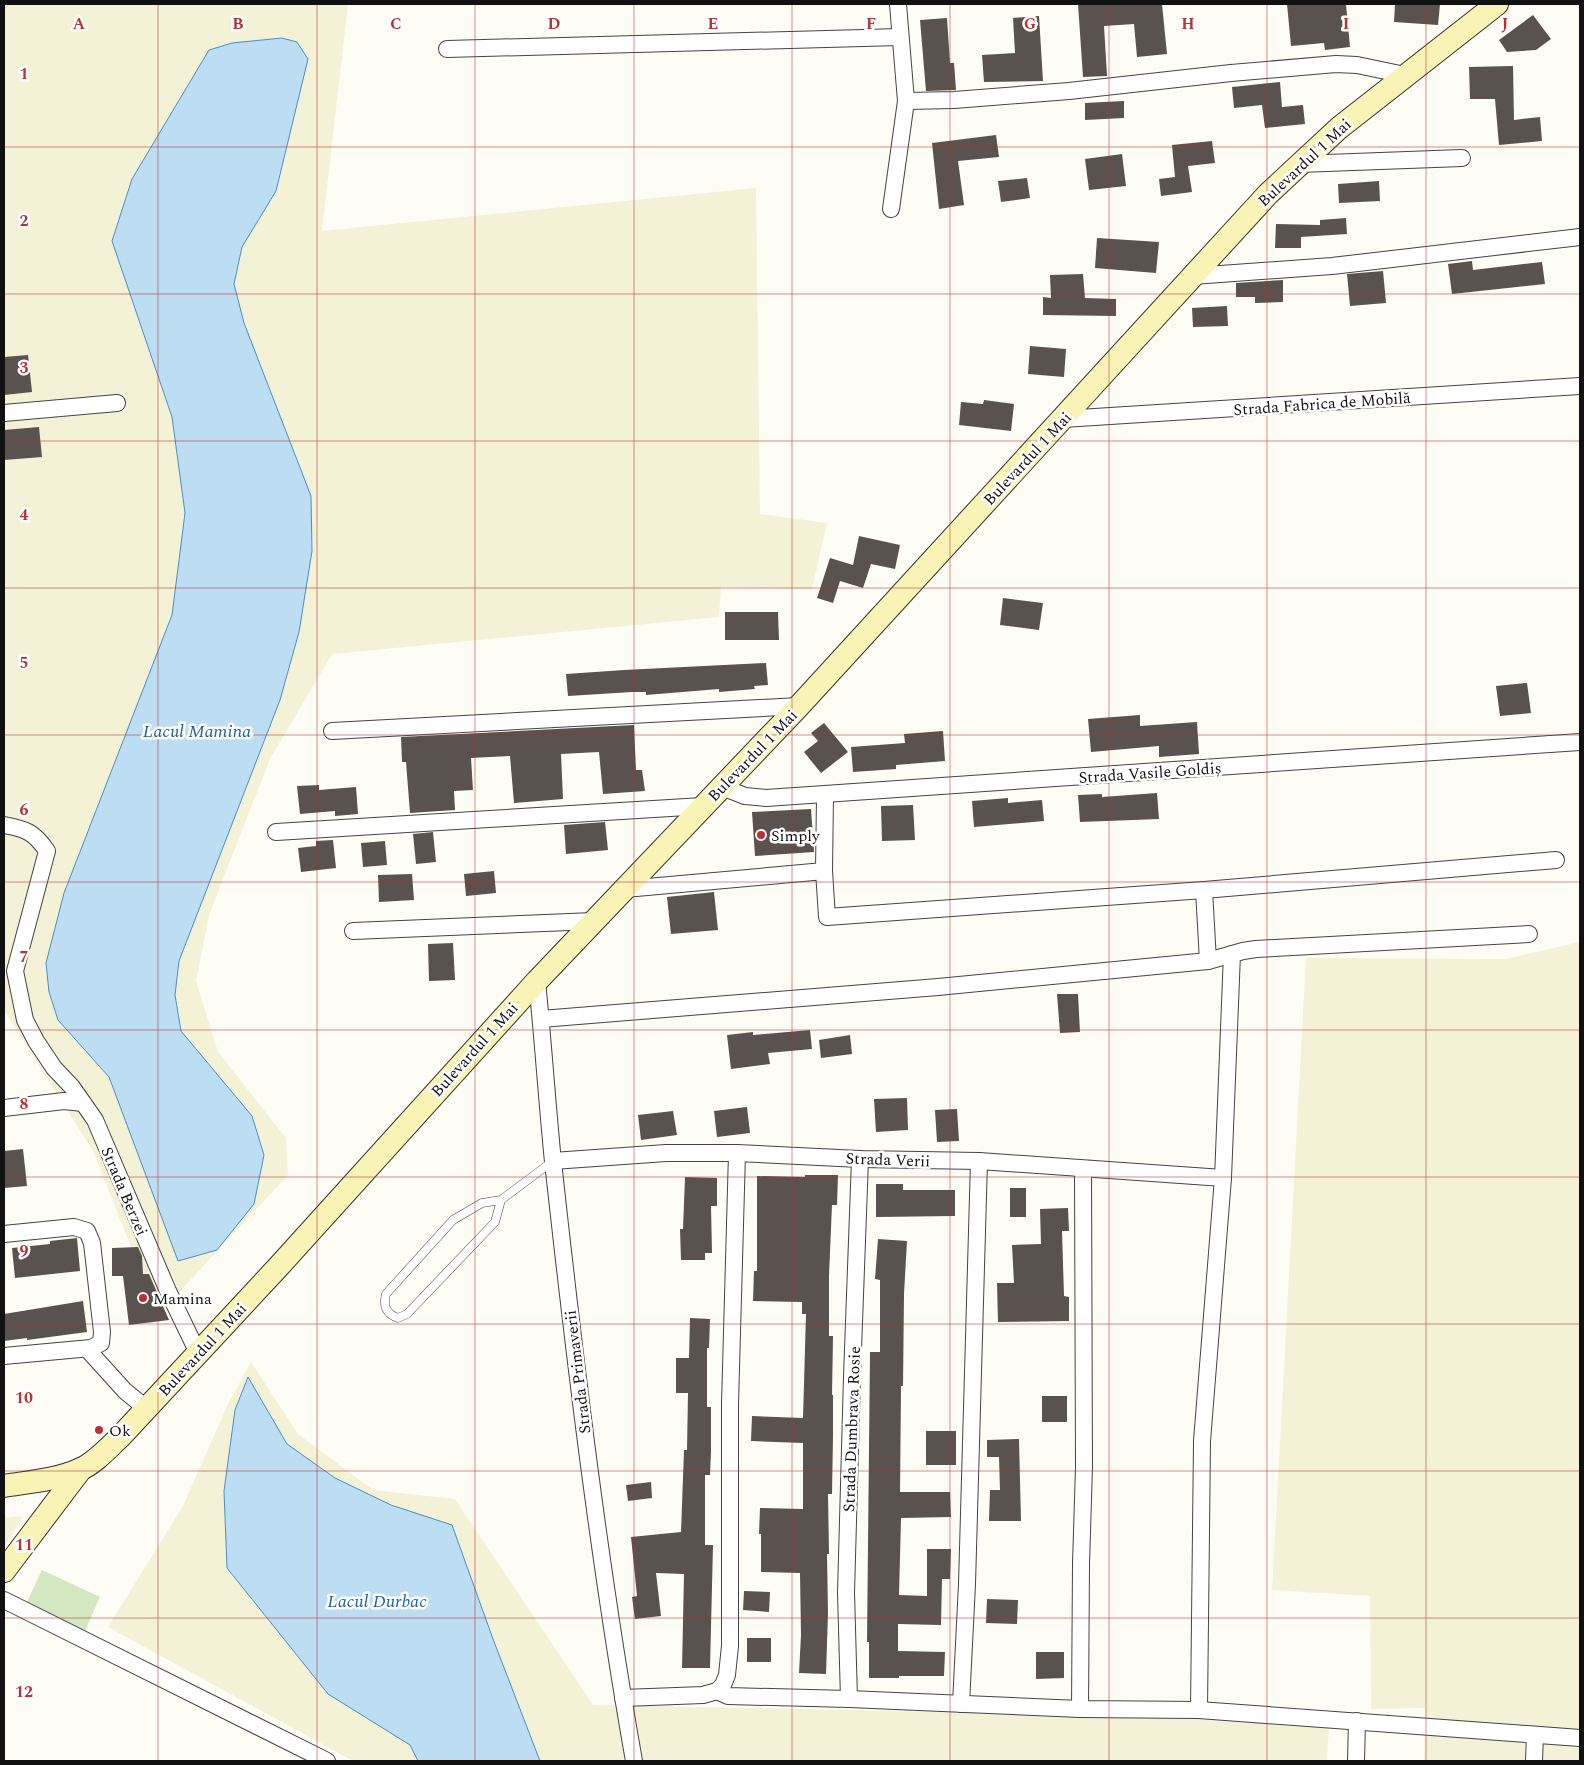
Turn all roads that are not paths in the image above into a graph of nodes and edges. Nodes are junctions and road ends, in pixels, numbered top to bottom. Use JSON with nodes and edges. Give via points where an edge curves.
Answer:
{"nodes":[{"id":1,"x":898,"y":4,"type":"edge"},
{"id":2,"x":1497,"y":4,"type":"edge"},
{"id":3,"x":900,"y":37,"type":"junction"},
{"id":4,"x":447,"y":49,"type":"dead end"},
{"id":5,"x":1405,"y":75,"type":"junction"},
{"id":6,"x":906,"y":101,"type":"junction"},
{"id":7,"x":1462,"y":158,"type":"dead end"},
{"id":8,"x":1299,"y":164,"type":"junction"},
{"id":9,"x":891,"y":209,"type":"dead end"},
{"id":10,"x":1580,"y":237,"type":"edge"},
{"id":11,"x":1193,"y":276,"type":"junction"},
{"id":12,"x":1580,"y":386,"type":"edge"},
{"id":13,"x":117,"y":403,"type":"dead end"},
{"id":14,"x":4,"y":413,"type":"edge"},
{"id":15,"x":1063,"y":419,"type":"junction"},
{"id":16,"x":799,"y":706,"type":"junction"},
{"id":17,"x":332,"y":731,"type":"dead end"},
{"id":18,"x":1580,"y":742,"type":"edge"},
{"id":19,"x":722,"y":787,"type":"junction"},
{"id":20,"x":825,"y":795,"type":"junction"},
{"id":21,"x":703,"y":806,"type":"junction"},
{"id":22,"x":4,"y":825,"type":"edge"},
{"id":23,"x":276,"y":832,"type":"dead end"},
{"id":24,"x":1556,"y":860,"type":"dead end"},
{"id":25,"x":824,"y":871,"type":"junction"},
{"id":26,"x":625,"y":889,"type":"junction"},
{"id":27,"x":1204,"y":890,"type":"junction"},
{"id":28,"x":594,"y":921,"type":"junction"},
{"id":29,"x":353,"y":931,"type":"dead end"},
{"id":30,"x":1529,"y":934,"type":"dead end"},
{"id":31,"x":1232,"y":954,"type":"junction"},
{"id":32,"x":1208,"y":961,"type":"junction"},
{"id":33,"x":10,"y":972,"type":"edge"},
{"id":34,"x":536,"y":980,"type":"junction"},
{"id":35,"x":541,"y":1019,"type":"junction"},
{"id":36,"x":83,"y":1103,"type":"junction"},
{"id":37,"x":4,"y":1108,"type":"edge"},
{"id":38,"x":737,"y":1153,"type":"junction"},
{"id":39,"x":860,"y":1159,"type":"junction"},
{"id":40,"x":553,"y":1161,"type":"junction"},
{"id":41,"x":979,"y":1161,"type":"junction"},
{"id":42,"x":1083,"y":1169,"type":"junction"},
{"id":43,"x":1223,"y":1178,"type":"junction"},
{"id":44,"x":501,"y":1200,"type":"junction"},
{"id":45,"x":4,"y":1234,"type":"edge"},
{"id":46,"x":87,"y":1349,"type":"junction"},
{"id":47,"x":198,"y":1353,"type":"junction"},
{"id":48,"x":4,"y":1356,"type":"edge"},
{"id":49,"x":146,"y":1409,"type":"junction"},
{"id":50,"x":82,"y":1469,"type":"junction"},
{"id":51,"x":4,"y":1486,"type":"edge"},
{"id":52,"x":4,"y":1572,"type":"edge"},
{"id":53,"x":4,"y":1600,"type":"edge"},
{"id":54,"x":716,"y":1691,"type":"junction"},
{"id":55,"x":623,"y":1698,"type":"junction"},
{"id":56,"x":849,"y":1699,"type":"junction"},
{"id":57,"x":961,"y":1704,"type":"junction"},
{"id":58,"x":1080,"y":1709,"type":"junction"},
{"id":59,"x":1199,"y":1710,"type":"junction"},
{"id":60,"x":1357,"y":1721,"type":"junction"},
{"id":61,"x":1535,"y":1735,"type":"junction"},
{"id":62,"x":1580,"y":1738,"type":"edge"},
{"id":63,"x":327,"y":1761,"type":"edge"},
{"id":64,"x":634,"y":1761,"type":"edge"},
{"id":65,"x":1356,"y":1761,"type":"edge"},
{"id":66,"x":1534,"y":1761,"type":"edge"}],
"edges":[{"from":1,"to":3,"type":"street"},
{"from":2,"to":5,"type":"main road","name":"Bulevardul 1 Mai"},
{"from":3,"to":4,"type":"street"},
{"from":3,"to":6,"type":"street"},
{"from":5,"to":6,"type":"street","via":[[1336,64],[1069,91]]},
{"from":5,"to":8,"type":"main road","name":"Bulevardul 1 Mai"},
{"from":6,"to":9,"type":"street"},
{"from":7,"to":8,"type":"street"},
{"from":8,"to":11,"type":"main road","name":"Bulevardul 1 Mai"},
{"from":10,"to":11,"type":"street","via":[[1332,266]]},
{"from":11,"to":15,"type":"main road","name":"Bulevardul 1 Mai"},
{"from":12,"to":15,"type":"street","name":"Strada Fabrica de Mobilă"},
{"from":13,"to":14,"type":"street"},
{"from":15,"to":16,"type":"main road","name":"Bulevardul 1 Mai"},
{"from":16,"to":17,"type":"street"},
{"from":16,"to":19,"type":"main road","name":"Bulevardul 1 Mai"},
{"from":18,"to":20,"type":"street","name":"Strada Vasile Goldiș"},
{"from":19,"to":20,"type":"street","name":"Strada Vasile Goldiș","via":[[744,796],[766,798]]},
{"from":19,"to":21,"type":"main road","name":"Bulevardul 1 Mai"},
{"from":20,"to":25,"type":"street"},
{"from":21,"to":23,"type":"street"},
{"from":21,"to":26,"type":"main road","name":"Bulevardul 1 Mai"},
{"from":22,"to":33,"type":"street","via":[[26,829],[47,852]]},
{"from":24,"to":27,"type":"street"},
{"from":25,"to":26,"type":"street"},
{"from":25,"to":27,"type":"street","via":[[826,917]]},
{"from":26,"to":28,"type":"main road","name":"Bulevardul 1 Mai"},
{"from":27,"to":32,"type":"street"},
{"from":28,"to":29,"type":"street"},
{"from":28,"to":34,"type":"main road","name":"Bulevardul 1 Mai"},
{"from":30,"to":31,"type":"street","via":[[1256,949]]},
{"from":31,"to":32,"type":"street"},
{"from":31,"to":43,"type":"street"},
{"from":32,"to":35,"type":"street","via":[[938,987]]},
{"from":33,"to":36,"type":"street","name":"Strada Berzei","via":[[25,1020],[36,1041]]},
{"from":34,"to":35,"type":"street","name":"Strada Primaverii"},
{"from":34,"to":47,"type":"main road","name":"Bulevardul 1 Mai"},
{"from":35,"to":40,"type":"street","name":"Strada Primaverii"},
{"from":36,"to":37,"type":"street","via":[[64,1101]]},
{"from":36,"to":47,"type":"street","name":"Strada Berzei","via":[[95,1120],[160,1275]]},
{"from":38,"to":39,"type":"street","name":"Strada Verii"},
{"from":38,"to":40,"type":"street","name":"Strada Verii","via":[[666,1152]]},
{"from":38,"to":54,"type":"street","via":[[730,1404],[730,1646],[727,1675]]},
{"from":39,"to":41,"type":"street","name":"Strada Verii"},
{"from":39,"to":56,"type":"street","name":"Strada Dumbrava Rosie","via":[[846,1593]]},
{"from":40,"to":44,"type":"lane"},
{"from":40,"to":55,"type":"street","name":"Strada Primaverii","via":[[584,1432]]},
{"from":41,"to":42,"type":"street","name":"Strada Verii"},
{"from":41,"to":57,"type":"street","via":[[968,1584]]},
{"from":42,"to":43,"type":"street","name":"Strada Verii"},
{"from":42,"to":58,"type":"street","via":[[1084,1467]]},
{"from":43,"to":59,"type":"street","via":[[1202,1441]]},
{"from":44,"to":44,"type":"lane","via":[[482,1203],[453,1220],[386,1294],[386,1310],[398,1318],[407,1314],[495,1222]]},
{"from":45,"to":46,"type":"street","via":[[74,1227],[87,1231],[92,1244],[102,1332],[101,1343]]},
{"from":46,"to":48,"type":"street"},
{"from":46,"to":49,"type":"street"},
{"from":47,"to":49,"type":"main road","name":"Bulevardul 1 Mai"},
{"from":49,"to":50,"type":"main road","name":"Bulevardul 1 Mai","via":[[98,1458]]},
{"from":50,"to":51,"type":"main road","name":"Bulevardul 1 Mai"},
{"from":50,"to":52,"type":"main road"},
{"from":53,"to":63,"type":"street"},
{"from":54,"to":55,"type":"street","via":[[703,1695]]},
{"from":54,"to":56,"type":"street","via":[[728,1696]]},
{"from":55,"to":64,"type":"street","name":"Strada Primaverii"},
{"from":56,"to":57,"type":"street"},
{"from":57,"to":58,"type":"street"},
{"from":58,"to":59,"type":"street"},
{"from":59,"to":60,"type":"street"},
{"from":60,"to":61,"type":"street"},
{"from":60,"to":65,"type":"street"},
{"from":61,"to":62,"type":"street"},
{"from":61,"to":66,"type":"street"}]}
